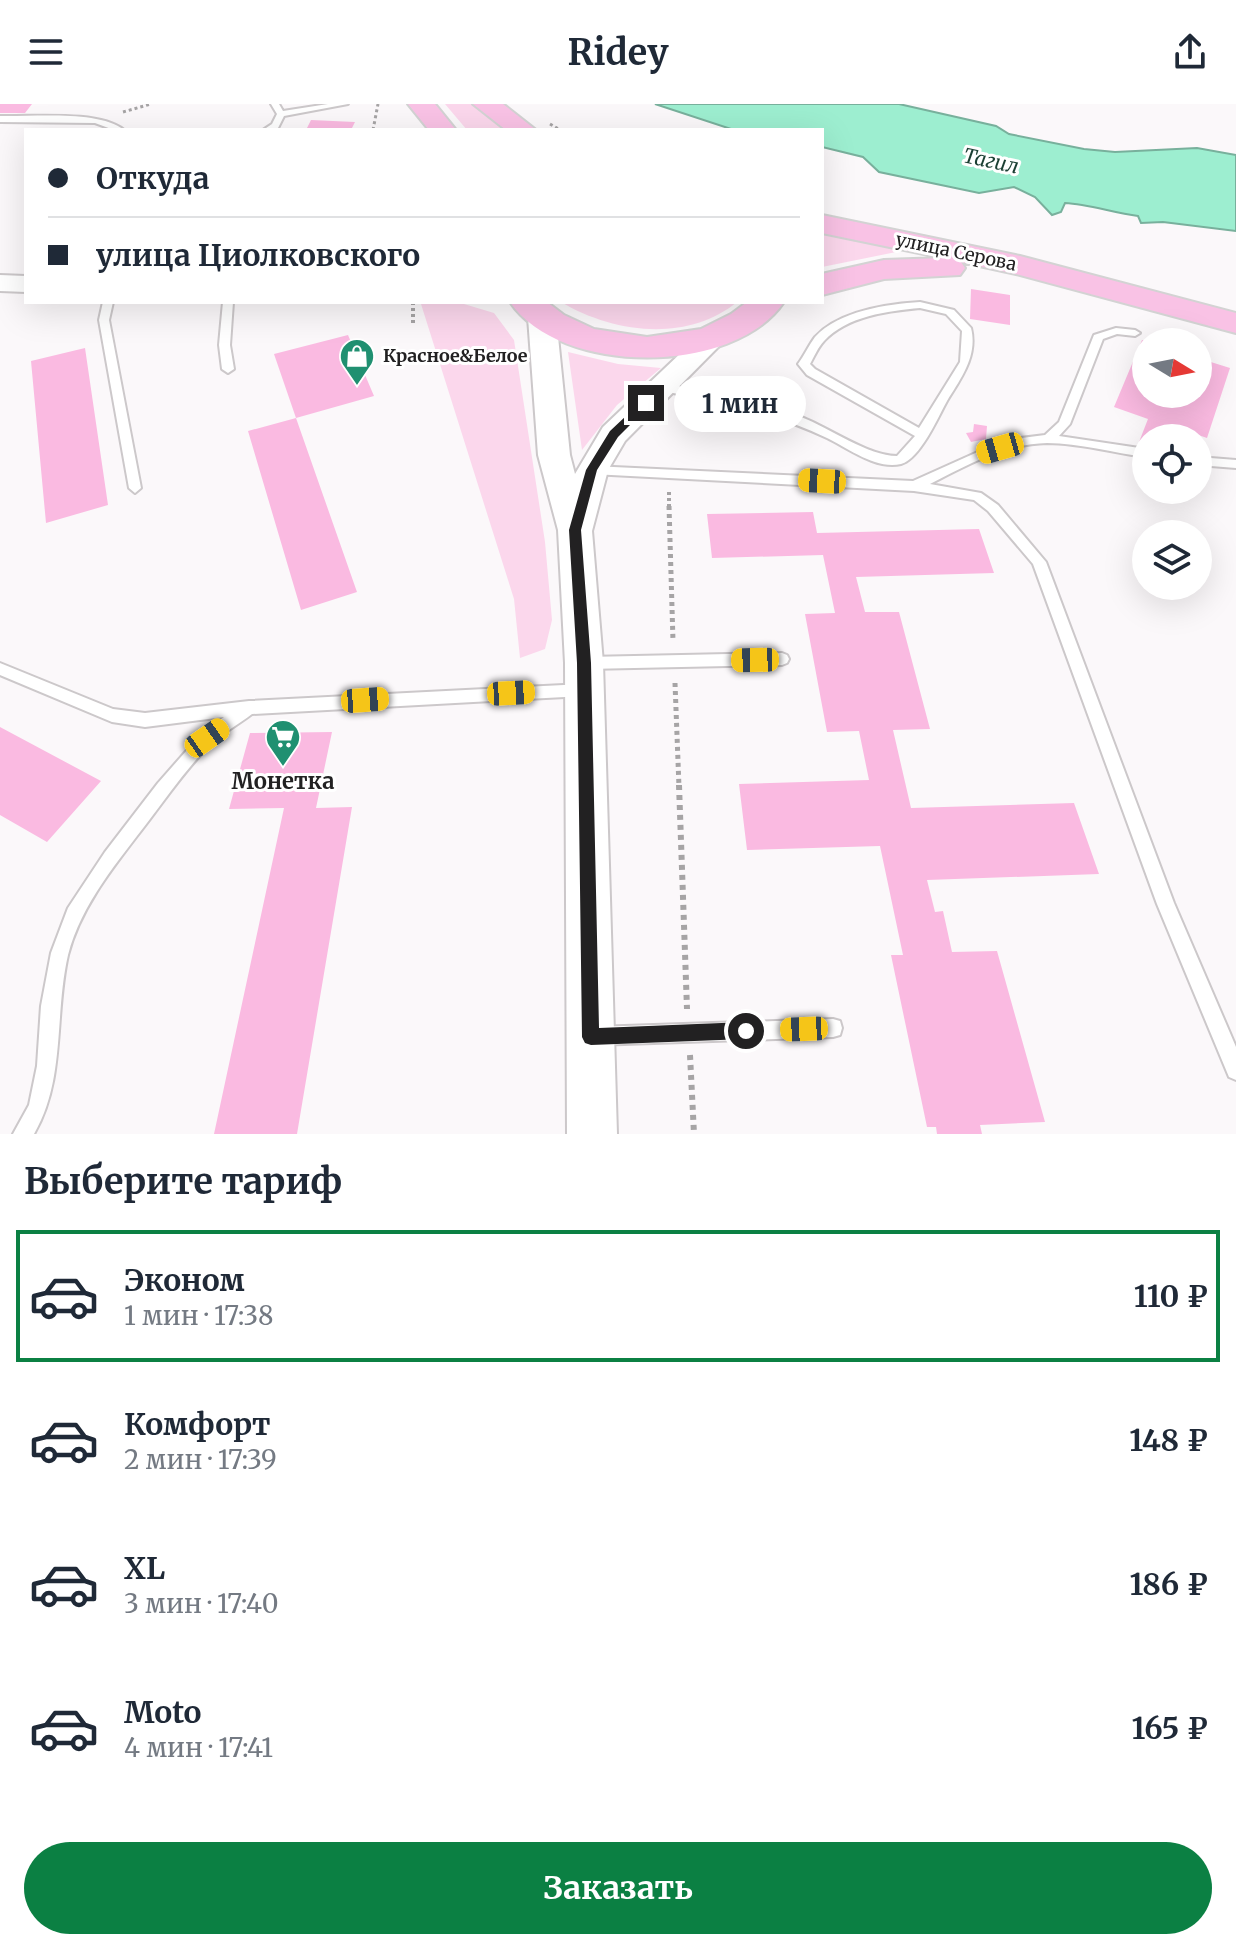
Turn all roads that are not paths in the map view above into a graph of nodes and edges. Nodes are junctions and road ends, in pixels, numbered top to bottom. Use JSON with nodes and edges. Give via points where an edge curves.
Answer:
{"nodes":[{"id":1,"x":275,"y":104,"type":"edge"},
{"id":2,"x":344,"y":104,"type":"edge"},
{"id":3,"x":421,"y":104,"type":"edge"},
{"id":4,"x":486,"y":104,"type":"edge"},
{"id":5,"x":281,"y":114,"type":"junction"},
{"id":6,"x":0,"y":119,"type":"edge"},
{"id":7,"x":117,"y":128,"type":"edge"},
{"id":8,"x":270,"y":128,"type":"edge"},
{"id":9,"x":441,"y":128,"type":"edge"},
{"id":10,"x":520,"y":128,"type":"edge"},
{"id":11,"x":824,"y":224,"type":"edge"},
{"id":12,"x":0,"y":283,"type":"edge"},
{"id":13,"x":24,"y":284,"type":"edge"},
{"id":14,"x":824,"y":284,"type":"edge"},
{"id":15,"x":1088,"y":285,"type":"junction"},
{"id":16,"x":108,"y":304,"type":"edge"},
{"id":17,"x":228,"y":304,"type":"edge"},
{"id":18,"x":781,"y":304,"type":"edge"},
{"id":19,"x":534,"y":310,"type":"edge"},
{"id":20,"x":759,"y":311,"type":"edge"},
{"id":21,"x":1236,"y":323,"type":"edge"},
{"id":22,"x":1132,"y":333,"type":"edge"},
{"id":23,"x":714,"y":337,"type":"junction"},
{"id":24,"x":228,"y":369,"type":"dead end"},
{"id":25,"x":663,"y":387,"type":"junction"},
{"id":26,"x":922,"y":435,"type":"junction"},
{"id":27,"x":1048,"y":439,"type":"junction"},
{"id":28,"x":1132,"y":451,"type":"edge"},
{"id":29,"x":1212,"y":462,"type":"edge"},
{"id":30,"x":1236,"y":464,"type":"edge"},
{"id":31,"x":592,"y":470,"type":"junction"},
{"id":32,"x":914,"y":486,"type":"junction"},
{"id":33,"x":135,"y":488,"type":"dead end"},
{"id":34,"x":575,"y":530,"type":"junction"},
{"id":35,"x":782,"y":659,"type":"dead end"},
{"id":36,"x":0,"y":669,"type":"edge"},
{"id":37,"x":584,"y":676,"type":"junction"},
{"id":38,"x":249,"y":708,"type":"junction"},
{"id":39,"x":833,"y":1028,"type":"dead end"},
{"id":40,"x":591,"y":1037,"type":"junction"},
{"id":41,"x":1236,"y":1070,"type":"edge"},
{"id":42,"x":23,"y":1134,"type":"edge"},
{"id":43,"x":592,"y":1134,"type":"edge"}],
"edges":[{"from":1,"to":5,"type":"lane"},
{"from":2,"to":5,"type":"lane"},
{"from":3,"to":9,"type":"main road"},
{"from":4,"to":10,"type":"main road"},
{"from":5,"to":8,"type":"lane"},
{"from":6,"to":7,"type":"lane","via":[[95,120]]},
{"from":11,"to":15,"type":"main road","name":"улица Серова","via":[[1020,265]]},
{"from":12,"to":13,"type":"street"},
{"from":14,"to":15,"type":"main road","name":"улица Серова","via":[[868,272],[928,266]]},
{"from":15,"to":21,"type":"main road","name":"улица Серова"},
{"from":16,"to":33,"type":"lane","via":[[104,320]]},
{"from":17,"to":24,"type":"lane","via":[[223,356]]},
{"from":18,"to":20,"type":"main road"},
{"from":19,"to":23,"type":"main road","via":[[569,332],[602,343],[678,345]]},
{"from":19,"to":34,"type":"street","via":[[554,455]]},
{"from":20,"to":23,"type":"main road"},
{"from":22,"to":27,"type":"lane","via":[[1098,337],[1064,424]]},
{"from":23,"to":25,"type":"street"},
{"from":25,"to":26,"type":"lane","via":[[772,410],[889,461],[906,456]]},
{"from":25,"to":31,"type":"street","via":[[614,434]]},
{"from":26,"to":26,"type":"lane","via":[[963,368],[967,330],[960,318],[933,304],[884,309],[842,322],[807,353],[804,364],[811,372]]},
{"from":27,"to":28,"type":"lane"},
{"from":27,"to":32,"type":"lane","via":[[983,453]]},
{"from":29,"to":30,"type":"lane"},
{"from":31,"to":32,"type":"lane"},
{"from":31,"to":34,"type":"street"},
{"from":32,"to":41,"type":"lane","via":[[977,496],[1039,562],[1166,904]]},
{"from":34,"to":37,"type":"street"},
{"from":35,"to":37,"type":"lane","via":[[674,661]]},
{"from":36,"to":38,"type":"lane","via":[[126,719]]},
{"from":37,"to":38,"type":"lane"},
{"from":37,"to":40,"type":"street"},
{"from":38,"to":42,"type":"lane","via":[[207,738],[164,788],[74,914],[50,1006],[47,1066],[38,1108]]},
{"from":39,"to":40,"type":"lane"},
{"from":40,"to":43,"type":"street"}]}
